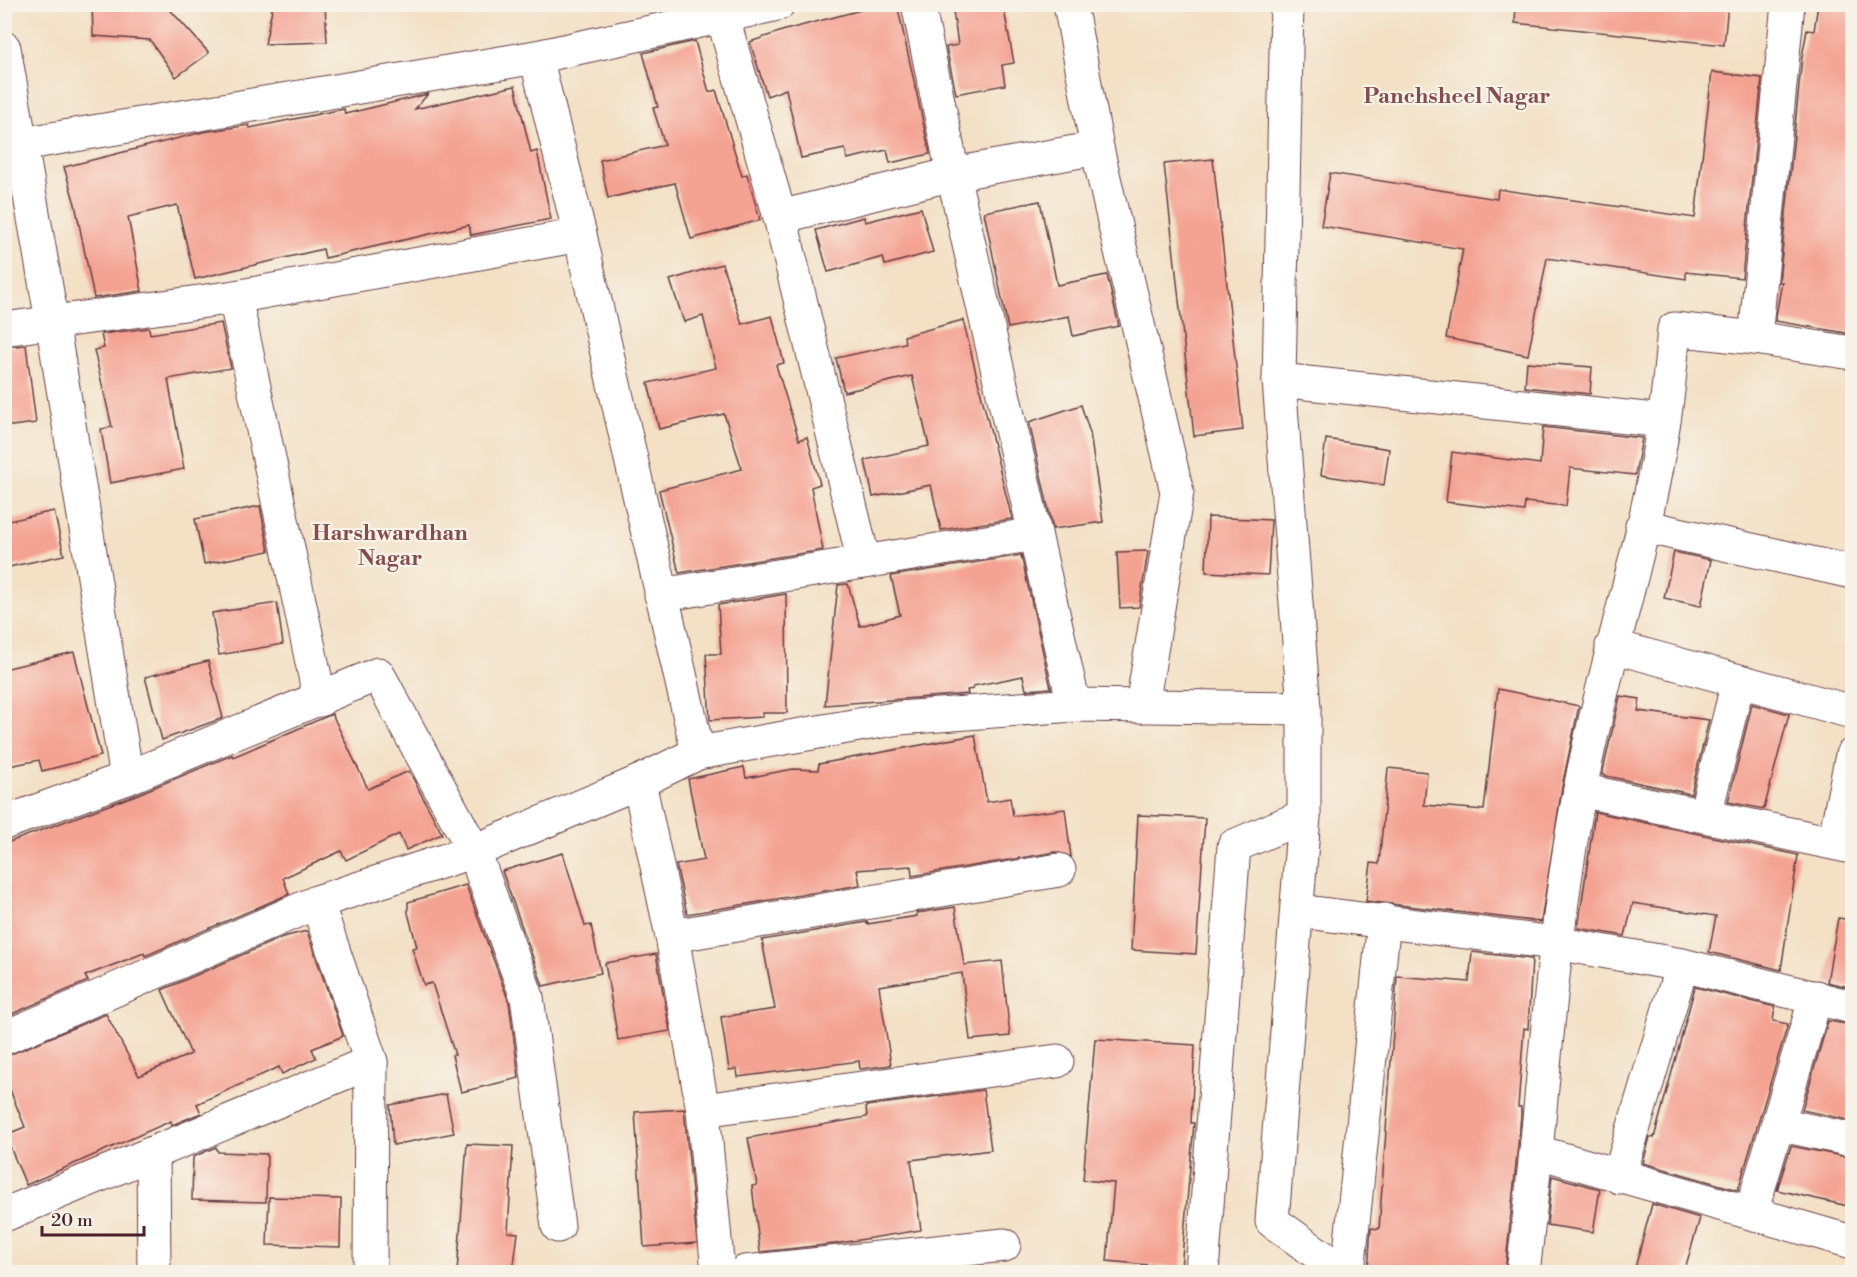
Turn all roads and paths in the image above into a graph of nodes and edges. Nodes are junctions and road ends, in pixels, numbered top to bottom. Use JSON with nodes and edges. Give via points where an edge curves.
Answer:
{"nodes":[{"id":1,"x":778,"y":4,"type":"edge"},
{"id":2,"x":918,"y":4,"type":"edge"},
{"id":3,"x":1070,"y":4,"type":"edge"},
{"id":4,"x":1287,"y":4,"type":"edge"},
{"id":5,"x":1788,"y":4,"type":"edge"},
{"id":6,"x":723,"y":18,"type":"junction"},
{"id":7,"x":4,"y":48,"type":"edge"},
{"id":8,"x":536,"y":57,"type":"junction"},
{"id":9,"x":13,"y":146,"type":"edge"},
{"id":10,"x":1097,"y":148,"type":"junction"},
{"id":11,"x":953,"y":174,"type":"junction"},
{"id":12,"x":780,"y":217,"type":"junction"},
{"id":13,"x":580,"y":235,"type":"junction"},
{"id":14,"x":235,"y":297,"type":"junction"},
{"id":15,"x":52,"y":321,"type":"junction"},
{"id":16,"x":4,"y":328,"type":"edge"},
{"id":17,"x":1755,"y":338,"type":"junction"},
{"id":18,"x":1852,"y":353,"type":"edge"},
{"id":19,"x":1279,"y":380,"type":"junction"},
{"id":20,"x":1664,"y":421,"type":"junction"},
{"id":21,"x":1642,"y":526,"type":"junction"},
{"id":22,"x":1035,"y":534,"type":"junction"},
{"id":23,"x":864,"y":562,"type":"junction"},
{"id":24,"x":1852,"y":572,"type":"edge"},
{"id":25,"x":661,"y":595,"type":"junction"},
{"id":26,"x":1612,"y":646,"type":"junction"},
{"id":27,"x":1738,"y":682,"type":"junction"},
{"id":28,"x":320,"y":700,"type":"junction"},
{"id":29,"x":1074,"y":705,"type":"junction"},
{"id":30,"x":1142,"y":706,"type":"junction"},
{"id":31,"x":1304,"y":708,"type":"junction"},
{"id":32,"x":1852,"y":712,"type":"edge"},
{"id":33,"x":698,"y":753,"type":"junction"},
{"id":34,"x":1852,"y":755,"type":"edge"},
{"id":35,"x":127,"y":778,"type":"junction"},
{"id":36,"x":639,"y":782,"type":"junction"},
{"id":37,"x":1580,"y":790,"type":"junction"},
{"id":38,"x":1705,"y":815,"type":"junction"},
{"id":39,"x":1304,"y":816,"type":"junction"},
{"id":40,"x":4,"y":823,"type":"edge"},
{"id":41,"x":1843,"y":845,"type":"edge"},
{"id":42,"x":474,"y":851,"type":"junction"},
{"id":43,"x":1059,"y":870,"type":"dead end"},
{"id":44,"x":317,"y":902,"type":"junction"},
{"id":45,"x":1298,"y":911,"type":"junction"},
{"id":46,"x":1384,"y":920,"type":"junction"},
{"id":47,"x":672,"y":936,"type":"junction"},
{"id":48,"x":1555,"y":943,"type":"junction"},
{"id":49,"x":1682,"y":965,"type":"junction"},
{"id":50,"x":1816,"y":997,"type":"junction"},
{"id":51,"x":1852,"y":1007,"type":"edge"},
{"id":52,"x":4,"y":1038,"type":"edge"},
{"id":53,"x":1057,"y":1060,"type":"dead end"},
{"id":54,"x":371,"y":1062,"type":"junction"},
{"id":55,"x":703,"y":1110,"type":"junction"},
{"id":56,"x":1778,"y":1124,"type":"junction"},
{"id":57,"x":1852,"y":1140,"type":"edge"},
{"id":58,"x":1538,"y":1152,"type":"junction"},
{"id":59,"x":153,"y":1153,"type":"junction"},
{"id":60,"x":1620,"y":1177,"type":"junction"},
{"id":61,"x":1751,"y":1213,"type":"junction"},
{"id":62,"x":4,"y":1215,"type":"edge"},
{"id":63,"x":558,"y":1226,"type":"dead end"},
{"id":64,"x":1852,"y":1242,"type":"edge"},
{"id":65,"x":1004,"y":1245,"type":"dead end"},
{"id":66,"x":154,"y":1272,"type":"edge"},
{"id":67,"x":370,"y":1272,"type":"edge"},
{"id":68,"x":718,"y":1272,"type":"edge"},
{"id":69,"x":745,"y":1272,"type":"edge"},
{"id":70,"x":1202,"y":1272,"type":"edge"},
{"id":71,"x":1343,"y":1272,"type":"edge"},
{"id":72,"x":1348,"y":1272,"type":"edge"},
{"id":73,"x":1523,"y":1272,"type":"edge"}],
"edges":[{"from":1,"to":6,"type":"street"},
{"from":2,"to":11,"type":"street"},
{"from":3,"to":10,"type":"street"},
{"from":4,"to":19,"type":"street"},
{"from":5,"to":17,"type":"street"},
{"from":6,"to":8,"type":"street"},
{"from":6,"to":12,"type":"street"},
{"from":7,"to":9,"type":"street"},
{"from":8,"to":9,"type":"street"},
{"from":8,"to":13,"type":"street"},
{"from":9,"to":15,"type":"street"},
{"from":10,"to":11,"type":"street"},
{"from":10,"to":30,"type":"street","via":[[1177,492]]},
{"from":11,"to":12,"type":"street"},
{"from":11,"to":22,"type":"street"},
{"from":12,"to":23,"type":"street"},
{"from":13,"to":14,"type":"street"},
{"from":13,"to":25,"type":"street"},
{"from":14,"to":15,"type":"street"},
{"from":14,"to":28,"type":"street"},
{"from":15,"to":16,"type":"street"},
{"from":15,"to":35,"type":"street"},
{"from":17,"to":18,"type":"street"},
{"from":17,"to":20,"type":"street","via":[[1674,329]]},
{"from":19,"to":20,"type":"street"},
{"from":19,"to":31,"type":"street"},
{"from":20,"to":21,"type":"street"},
{"from":21,"to":24,"type":"street"},
{"from":21,"to":26,"type":"street"},
{"from":22,"to":23,"type":"street"},
{"from":22,"to":29,"type":"street"},
{"from":23,"to":25,"type":"street"},
{"from":25,"to":33,"type":"street"},
{"from":26,"to":27,"type":"street"},
{"from":26,"to":37,"type":"street"},
{"from":27,"to":32,"type":"street"},
{"from":27,"to":38,"type":"street"},
{"from":28,"to":35,"type":"street"},
{"from":28,"to":42,"type":"street","via":[[378,674]]},
{"from":29,"to":30,"type":"street"},
{"from":29,"to":33,"type":"street","via":[[899,718]]},
{"from":30,"to":31,"type":"street"},
{"from":31,"to":39,"type":"street"},
{"from":33,"to":36,"type":"street"},
{"from":34,"to":41,"type":"street"},
{"from":35,"to":40,"type":"street"},
{"from":36,"to":42,"type":"street"},
{"from":36,"to":47,"type":"street"},
{"from":37,"to":38,"type":"street"},
{"from":37,"to":48,"type":"street"},
{"from":38,"to":41,"type":"street"},
{"from":39,"to":45,"type":"street"},
{"from":39,"to":70,"type":"street","via":[[1234,846]]},
{"from":42,"to":44,"type":"street"},
{"from":42,"to":63,"type":"street","via":[[527,997]]},
{"from":43,"to":47,"type":"street"},
{"from":44,"to":52,"type":"street"},
{"from":44,"to":54,"type":"street"},
{"from":45,"to":46,"type":"street"},
{"from":45,"to":71,"type":"street","via":[[1272,1221]]},
{"from":46,"to":48,"type":"street"},
{"from":46,"to":72,"type":"street"},
{"from":47,"to":55,"type":"street"},
{"from":48,"to":49,"type":"street"},
{"from":48,"to":58,"type":"street"},
{"from":49,"to":50,"type":"street"},
{"from":49,"to":60,"type":"street"},
{"from":50,"to":51,"type":"street"},
{"from":50,"to":56,"type":"street"},
{"from":53,"to":55,"type":"street"},
{"from":54,"to":59,"type":"street"},
{"from":54,"to":67,"type":"street"},
{"from":55,"to":68,"type":"street"},
{"from":56,"to":57,"type":"street"},
{"from":56,"to":61,"type":"street"},
{"from":58,"to":60,"type":"street"},
{"from":58,"to":73,"type":"street"},
{"from":59,"to":62,"type":"street"},
{"from":59,"to":66,"type":"street"},
{"from":60,"to":61,"type":"street"},
{"from":61,"to":64,"type":"street"},
{"from":65,"to":69,"type":"street"}]}
